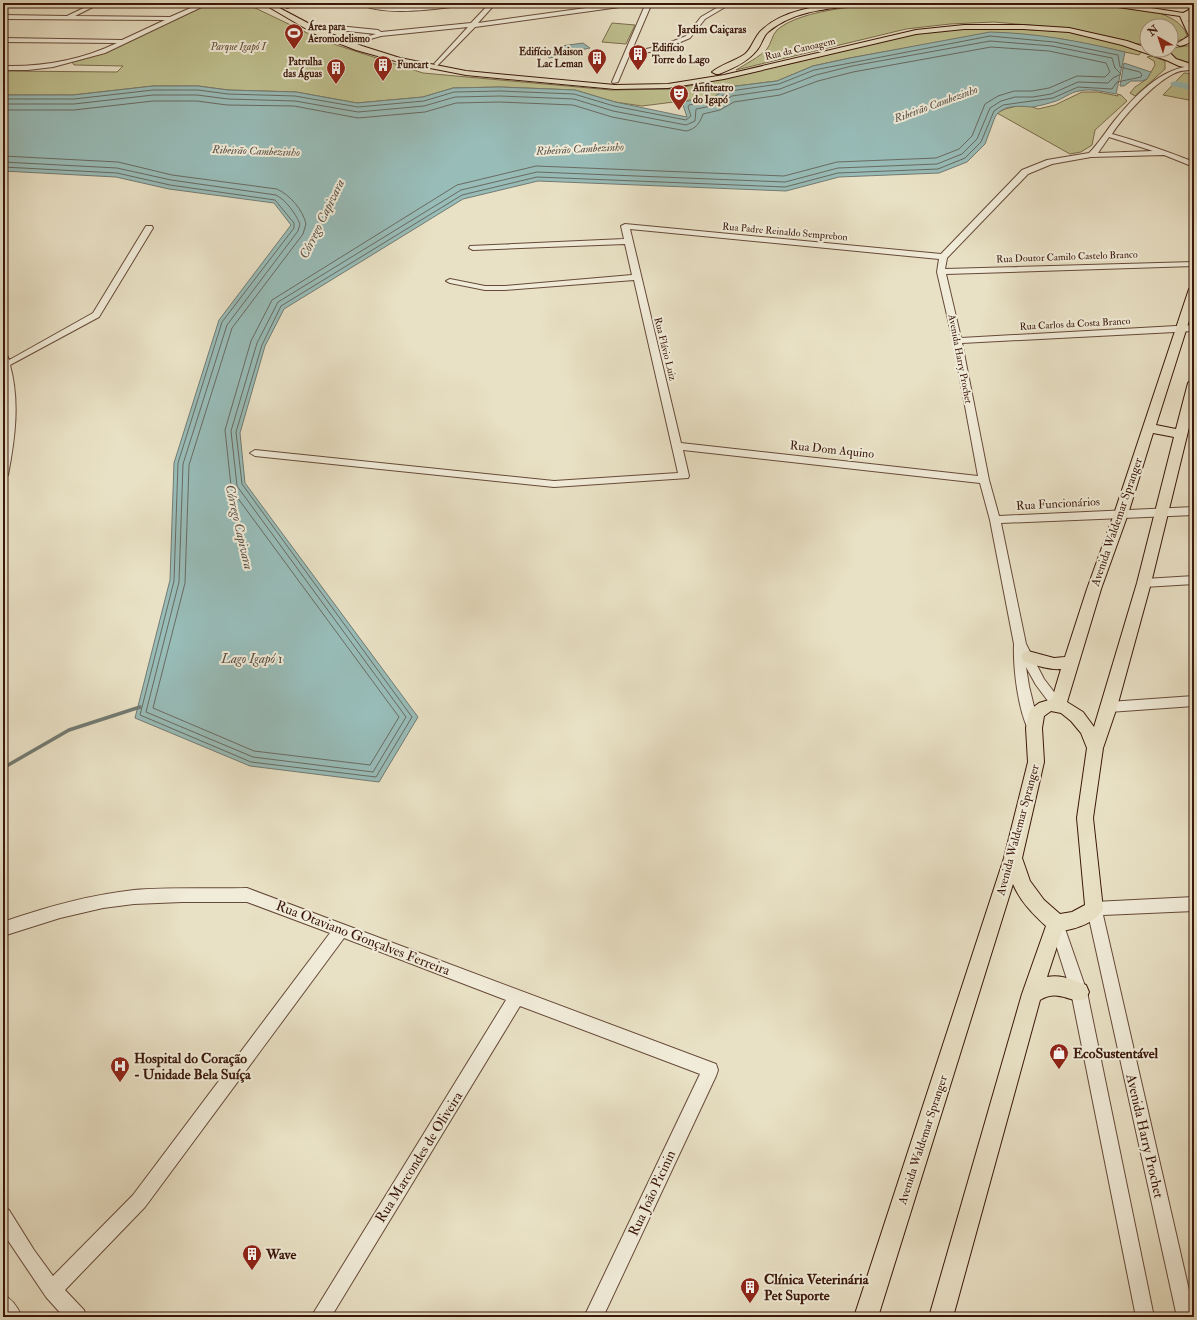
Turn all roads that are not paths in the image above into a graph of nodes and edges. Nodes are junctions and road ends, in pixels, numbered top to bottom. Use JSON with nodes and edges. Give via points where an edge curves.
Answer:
{"nodes":[{"id":1,"x":98,"y":3,"type":"edge"},
{"id":2,"x":191,"y":3,"type":"edge"},
{"id":3,"x":207,"y":3,"type":"edge"},
{"id":4,"x":264,"y":3,"type":"edge"},
{"id":5,"x":300,"y":3,"type":"edge"},
{"id":6,"x":362,"y":3,"type":"edge"},
{"id":7,"x":385,"y":3,"type":"edge"},
{"id":8,"x":469,"y":3,"type":"edge"},
{"id":9,"x":493,"y":3,"type":"edge"},
{"id":10,"x":634,"y":3,"type":"edge"},
{"id":11,"x":649,"y":3,"type":"edge"},
{"id":12,"x":729,"y":3,"type":"edge"},
{"id":13,"x":809,"y":3,"type":"edge"},
{"id":14,"x":864,"y":3,"type":"edge"},
{"id":15,"x":1106,"y":3,"type":"edge"},
{"id":16,"x":1193,"y":3,"type":"edge"},
{"id":17,"x":284,"y":4,"type":"edge"},
{"id":18,"x":620,"y":4,"type":"edge"},
{"id":19,"x":376,"y":6,"type":"junction"},
{"id":20,"x":552,"y":8,"type":"dead end"},
{"id":21,"x":1139,"y":8,"type":"junction"},
{"id":22,"x":1194,"y":8,"type":"edge"},
{"id":23,"x":822,"y":9,"type":"junction"},
{"id":24,"x":1162,"y":10,"type":"junction"},
{"id":25,"x":179,"y":15,"type":"junction"},
{"id":26,"x":547,"y":15,"type":"junction"},
{"id":27,"x":1184,"y":15,"type":"junction"},
{"id":28,"x":3,"y":17,"type":"edge"},
{"id":29,"x":68,"y":17,"type":"junction"},
{"id":30,"x":306,"y":17,"type":"dead end"},
{"id":31,"x":163,"y":19,"type":"junction"},
{"id":32,"x":1194,"y":20,"type":"edge"},
{"id":33,"x":328,"y":25,"type":"dead end"},
{"id":34,"x":473,"y":25,"type":"junction"},
{"id":35,"x":338,"y":28,"type":"junction"},
{"id":36,"x":355,"y":30,"type":"junction"},
{"id":37,"x":1191,"y":30,"type":"junction"},
{"id":38,"x":398,"y":32,"type":"junction"},
{"id":39,"x":3,"y":40,"type":"edge"},
{"id":40,"x":120,"y":41,"type":"junction"},
{"id":41,"x":342,"y":41,"type":"junction"},
{"id":42,"x":366,"y":41,"type":"junction"},
{"id":43,"x":1180,"y":44,"type":"joint"},
{"id":44,"x":1194,"y":44,"type":"edge"},
{"id":45,"x":1139,"y":48,"type":"edge"},
{"id":46,"x":103,"y":52,"type":"junction"},
{"id":47,"x":628,"y":54,"type":"junction"},
{"id":48,"x":84,"y":55,"type":"junction"},
{"id":49,"x":1170,"y":58,"type":"joint"},
{"id":50,"x":434,"y":65,"type":"junction"},
{"id":51,"x":52,"y":67,"type":"junction"},
{"id":52,"x":4,"y":68,"type":"edge"},
{"id":53,"x":1194,"y":68,"type":"edge"},
{"id":54,"x":1168,"y":73,"type":"junction"},
{"id":55,"x":615,"y":82,"type":"junction"},
{"id":56,"x":1108,"y":135,"type":"junction"},
{"id":57,"x":1166,"y":153,"type":"junction"},
{"id":58,"x":1091,"y":155,"type":"junction"},
{"id":59,"x":1194,"y":165,"type":"edge"},
{"id":60,"x":625,"y":226,"type":"joint"},
{"id":61,"x":149,"y":228,"type":"dead end"},
{"id":62,"x":629,"y":241,"type":"junction"},
{"id":63,"x":473,"y":248,"type":"dead end"},
{"id":64,"x":943,"y":257,"type":"junction"},
{"id":65,"x":1194,"y":264,"type":"edge"},
{"id":66,"x":941,"y":272,"type":"junction"},
{"id":67,"x":636,"y":277,"type":"junction"},
{"id":68,"x":450,"y":282,"type":"dead end"},
{"id":69,"x":1194,"y":289,"type":"edge"},
{"id":70,"x":1194,"y":328,"type":"edge"},
{"id":71,"x":1180,"y":329,"type":"junction"},
{"id":72,"x":956,"y":341,"type":"junction"},
{"id":73,"x":4,"y":361,"type":"edge"},
{"id":74,"x":5,"y":378,"type":"edge"},
{"id":75,"x":1194,"y":383,"type":"edge"},
{"id":76,"x":1149,"y":428,"type":"junction"},
{"id":77,"x":1181,"y":434,"type":"junction"},
{"id":78,"x":677,"y":446,"type":"junction"},
{"id":79,"x":6,"y":452,"type":"edge"},
{"id":80,"x":255,"y":453,"type":"dead end"},
{"id":81,"x":3,"y":475,"type":"edge"},
{"id":82,"x":984,"y":480,"type":"junction"},
{"id":83,"x":1194,"y":511,"type":"edge"},
{"id":84,"x":1163,"y":512,"type":"junction"},
{"id":85,"x":1120,"y":514,"type":"junction"},
{"id":86,"x":995,"y":520,"type":"junction"},
{"id":87,"x":1194,"y":580,"type":"edge"},
{"id":88,"x":1144,"y":583,"type":"junction"},
{"id":89,"x":1020,"y":644,"type":"junction"},
{"id":90,"x":1028,"y":657,"type":"junction"},
{"id":91,"x":1071,"y":663,"type":"junction"},
{"id":92,"x":1194,"y":701,"type":"edge"},
{"id":93,"x":1058,"y":705,"type":"junction"},
{"id":94,"x":1109,"y":707,"type":"junction"},
{"id":95,"x":1034,"y":728,"type":"junction"},
{"id":96,"x":1095,"y":748,"type":"junction"},
{"id":97,"x":1013,"y":858,"type":"junction"},
{"id":98,"x":1194,"y":904,"type":"edge"},
{"id":99,"x":1094,"y":908,"type":"junction"},
{"id":100,"x":1056,"y":923,"type":"junction"},
{"id":101,"x":3,"y":930,"type":"edge"},
{"id":102,"x":341,"y":930,"type":"junction"},
{"id":103,"x":1079,"y":992,"type":"junction"},
{"id":104,"x":1032,"y":994,"type":"junction"},
{"id":105,"x":517,"y":997,"type":"junction"},
{"id":106,"x":710,"y":1070,"type":"joint"},
{"id":107,"x":3,"y":1216,"type":"edge"},
{"id":108,"x":52,"y":1291,"type":"junction"},
{"id":109,"x":3,"y":1304,"type":"edge"},
{"id":110,"x":13,"y":1317,"type":"edge"},
{"id":111,"x":77,"y":1317,"type":"edge"},
{"id":112,"x":320,"y":1317,"type":"edge"},
{"id":113,"x":593,"y":1317,"type":"edge"},
{"id":114,"x":866,"y":1317,"type":"edge"},
{"id":115,"x":941,"y":1317,"type":"edge"},
{"id":116,"x":1145,"y":1317,"type":"edge"},
{"id":117,"x":1186,"y":1317,"type":"edge"}],
"edges":[{"from":1,"to":29,"type":"street"},
{"from":2,"to":31,"type":"street"},
{"from":3,"to":25,"type":"street"},
{"from":4,"to":41,"type":"main road","via":[[318,32]]},
{"from":5,"to":17,"type":"street"},
{"from":6,"to":19,"type":"street"},
{"from":7,"to":19,"type":"street"},
{"from":8,"to":19,"type":"street","via":[[403,9]]},
{"from":9,"to":34,"type":"street"},
{"from":10,"to":18,"type":"street"},
{"from":11,"to":47,"type":"street"},
{"from":12,"to":47,"type":"street","via":[[703,18],[688,37],[662,48]]},
{"from":13,"to":23,"type":"street"},
{"from":14,"to":23,"type":"main road"},
{"from":15,"to":21,"type":"main road"},
{"from":16,"to":22,"type":"main road"},
{"from":17,"to":30,"type":"main road"},
{"from":18,"to":26,"type":"street"},
{"from":20,"to":26,"type":"street"},
{"from":21,"to":24,"type":"main road"},
{"from":21,"to":37,"type":"main road","via":[[1166,15]]},
{"from":22,"to":24,"type":"main road","via":[[1186,12]]},
{"from":22,"to":27,"type":"main road"},
{"from":23,"to":55,"type":"main road","via":[[794,15],[775,23],[762,34],[754,49],[728,68],[702,76],[669,81]]},
{"from":24,"to":27,"type":"main road"},
{"from":25,"to":31,"type":"street"},
{"from":25,"to":46,"type":"street"},
{"from":26,"to":34,"type":"street"},
{"from":27,"to":32,"type":"main road"},
{"from":27,"to":37,"type":"main road","via":[[1184,20]]},
{"from":28,"to":29,"type":"street"},
{"from":29,"to":31,"type":"street"},
{"from":31,"to":40,"type":"street"},
{"from":33,"to":35,"type":"main road"},
{"from":34,"to":38,"type":"street"},
{"from":34,"to":50,"type":"street"},
{"from":35,"to":36,"type":"street"},
{"from":35,"to":42,"type":"main road"},
{"from":36,"to":38,"type":"street"},
{"from":36,"to":42,"type":"street","via":[[368,34]]},
{"from":37,"to":43,"type":"main road","via":[[1192,39]]},
{"from":38,"to":42,"type":"street"},
{"from":39,"to":40,"type":"street"},
{"from":40,"to":46,"type":"street"},
{"from":40,"to":48,"type":"street"},
{"from":41,"to":42,"type":"main road"},
{"from":41,"to":50,"type":"main road","via":[[376,53]]},
{"from":42,"to":50,"type":"main road"},
{"from":43,"to":44,"type":"main road"},
{"from":45,"to":50,"type":"main road","name":"Rua da Canoagem","via":[[1068,30],[972,27],[916,32],[724,77],[668,86],[616,87],[536,81],[466,73]]},
{"from":46,"to":51,"type":"street"},
{"from":47,"to":55,"type":"street"},
{"from":48,"to":51,"type":"street"},
{"from":48,"to":52,"type":"street","via":[[34,66]]},
{"from":49,"to":53,"type":"main road","name":"Rua da Canoagem"},
{"from":49,"to":54,"type":"street"},
{"from":50,"to":55,"type":"main road"},
{"from":51,"to":52,"type":"street"},
{"from":53,"to":54,"type":"street"},
{"from":54,"to":56,"type":"street","via":[[1114,125]]},
{"from":56,"to":57,"type":"street"},
{"from":56,"to":58,"type":"street"},
{"from":57,"to":58,"type":"street","via":[[1126,152]]},
{"from":57,"to":59,"type":"street"},
{"from":58,"to":64,"type":"street","via":[[1050,162],[1025,172]]},
{"from":60,"to":62,"type":"street","name":"Rua Flávio Luiz"},
{"from":60,"to":64,"type":"street","name":"Rua Padre Reinaldo Semprebon"},
{"from":61,"to":73,"type":"street","via":[[96,316],[14,361]]},
{"from":62,"to":63,"type":"street"},
{"from":62,"to":67,"type":"street","name":"Rua Flávio Luiz"},
{"from":64,"to":66,"type":"street","name":"Avenida Harry Prochet"},
{"from":65,"to":66,"type":"street","name":"Rua Doutor Camilo Castelo Branco"},
{"from":66,"to":72,"type":"street","name":"Avenida Harry Prochet"},
{"from":67,"to":68,"type":"street","via":[[505,288],[485,288]]},
{"from":67,"to":78,"type":"street","name":"Rua Flávio Luiz"},
{"from":69,"to":71,"type":"main road","name":"Avenida Waldemar Spranger"},
{"from":70,"to":71,"type":"street","name":"Rua Carlos da Costa Branco"},
{"from":71,"to":72,"type":"street","name":"Rua Carlos da Costa Branco"},
{"from":71,"to":76,"type":"main road","name":"Avenida Waldemar Spranger"},
{"from":72,"to":82,"type":"street","name":"Avenida Harry Prochet"},
{"from":73,"to":74,"type":"street"},
{"from":74,"to":79,"type":"street","via":[[10,418]]},
{"from":75,"to":77,"type":"main road"},
{"from":76,"to":77,"type":"main road"},
{"from":76,"to":85,"type":"main road","name":"Avenida Waldemar Spranger"},
{"from":77,"to":84,"type":"main road"},
{"from":78,"to":80,"type":"street","name":"Rua Flávio Luiz","via":[[684,476],[554,484]]},
{"from":78,"to":82,"type":"street","name":"Rua Dom Aquino"},
{"from":79,"to":81,"type":"street"},
{"from":82,"to":86,"type":"street","name":"Avenida Harry Prochet"},
{"from":83,"to":84,"type":"street","name":"Rua Funcionários"},
{"from":84,"to":85,"type":"street","name":"Rua Funcionários"},
{"from":84,"to":88,"type":"main road"},
{"from":85,"to":86,"type":"street","name":"Rua Funcionários"},
{"from":85,"to":91,"type":"main road","name":"Avenida Waldemar Spranger"},
{"from":86,"to":89,"type":"street","name":"Avenida Harry Prochet"},
{"from":87,"to":88,"type":"street"},
{"from":88,"to":94,"type":"main road"},
{"from":89,"to":90,"type":"street","name":"Avenida Harry Prochet"},
{"from":89,"to":95,"type":"street","name":"Avenida Harry Prochet","via":[[1022,684]]},
{"from":90,"to":91,"type":"main road","via":[[1054,664]]},
{"from":90,"to":93,"type":"street","name":"Avenida Harry Prochet","via":[[1040,682]]},
{"from":91,"to":93,"type":"main road","name":"Avenida Waldemar Spranger"},
{"from":92,"to":94,"type":"street"},
{"from":93,"to":95,"type":"main road","name":"Avenida Waldemar Spranger","via":[[1050,705],[1037,713]]},
{"from":93,"to":96,"type":"main road","via":[[1078,718],[1087,729]]},
{"from":94,"to":96,"type":"main road"},
{"from":95,"to":97,"type":"main road","name":"Avenida Waldemar Spranger","via":[[1036,762]]},
{"from":96,"to":99,"type":"main road","via":[[1085,818]]},
{"from":97,"to":100,"type":"main road","via":[[1023,886],[1038,906]]},
{"from":97,"to":114,"type":"main road","name":"Avenida Waldemar Spranger"},
{"from":98,"to":99,"type":"street"},
{"from":99,"to":100,"type":"main road","via":[[1082,917],[1065,923]]},
{"from":99,"to":117,"type":"street","name":"Avenida Harry Prochet"},
{"from":100,"to":103,"type":"street"},
{"from":100,"to":104,"type":"main road"},
{"from":101,"to":102,"type":"street","name":"Rua Otaviano Gonçalves Ferreira","via":[[72,908],[118,899],[247,895]]},
{"from":102,"to":105,"type":"street","name":"Rua Otaviano Gonçalves Ferreira"},
{"from":102,"to":108,"type":"street","via":[[139,1201]]},
{"from":103,"to":104,"type":"main road","via":[[1053,985],[1042,987]]},
{"from":103,"to":116,"type":"street"},
{"from":104,"to":115,"type":"main road"},
{"from":105,"to":106,"type":"street","name":"Rua Otaviano Gonçalves Ferreira"},
{"from":105,"to":112,"type":"street","name":"Rua Marcondes de Oliveira"},
{"from":106,"to":113,"type":"street","name":"Rua João Picinin"},
{"from":107,"to":108,"type":"street"},
{"from":108,"to":111,"type":"street"},
{"from":109,"to":110,"type":"street"}]}
